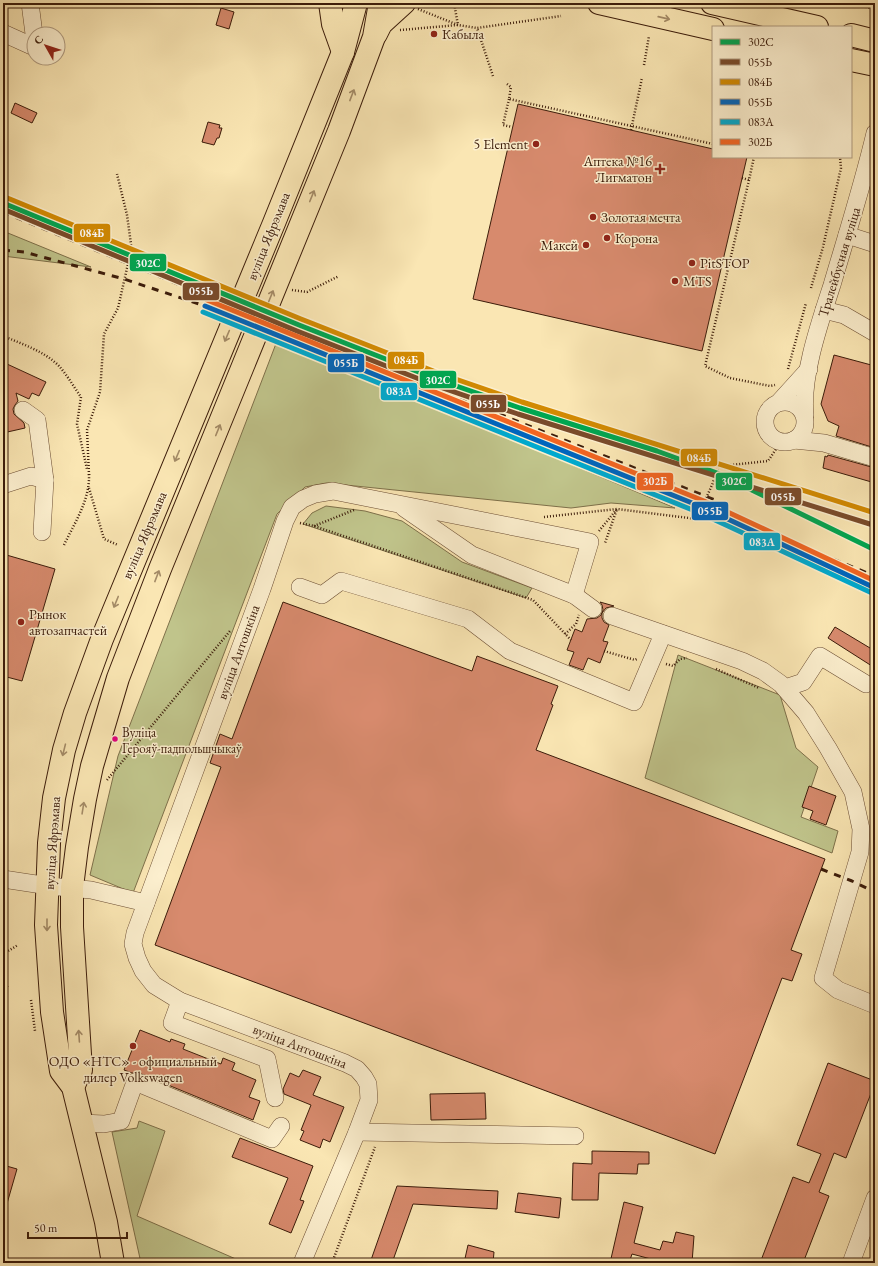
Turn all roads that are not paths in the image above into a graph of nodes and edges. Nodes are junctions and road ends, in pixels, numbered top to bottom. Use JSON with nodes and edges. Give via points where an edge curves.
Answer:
{"nodes":[{"id":1,"x":30,"y":3,"type":"edge"},
{"id":2,"x":330,"y":3,"type":"edge"},
{"id":3,"x":356,"y":3,"type":"edge"},
{"id":4,"x":380,"y":3,"type":"edge"},
{"id":5,"x":599,"y":3,"type":"edge"},
{"id":6,"x":712,"y":3,"type":"edge"},
{"id":7,"x":409,"y":4,"type":"edge"},
{"id":8,"x":739,"y":6,"type":"edge"},
{"id":9,"x":33,"y":26,"type":"edge"},
{"id":10,"x":813,"y":26,"type":"edge"},
{"id":11,"x":712,"y":29,"type":"edge"},
{"id":12,"x":3,"y":33,"type":"edge"},
{"id":13,"x":384,"y":34,"type":"junction"},
{"id":14,"x":852,"y":35,"type":"edge"},
{"id":15,"x":875,"y":40,"type":"edge"},
{"id":16,"x":26,"y":43,"type":"edge"},
{"id":17,"x":343,"y":52,"type":"junction"},
{"id":18,"x":852,"y":60,"type":"edge"},
{"id":19,"x":875,"y":65,"type":"edge"},
{"id":20,"x":875,"y":133,"type":"edge"},
{"id":21,"x":274,"y":223,"type":"junction"},
{"id":22,"x":297,"y":232,"type":"junction"},
{"id":23,"x":847,"y":235,"type":"junction"},
{"id":24,"x":875,"y":244,"type":"edge"},
{"id":25,"x":824,"y":310,"type":"junction"},
{"id":26,"x":875,"y":333,"type":"edge"},
{"id":27,"x":809,"y":369,"type":"junction"},
{"id":28,"x":780,"y":401,"type":"junction"},
{"id":29,"x":23,"y":410,"type":"dead end"},
{"id":30,"x":805,"y":420,"type":"junction"},
{"id":31,"x":788,"y":441,"type":"junction"},
{"id":32,"x":824,"y":443,"type":"junction"},
{"id":33,"x":875,"y":458,"type":"edge"},
{"id":34,"x":45,"y":480,"type":"junction"},
{"id":35,"x":3,"y":485,"type":"edge"},
{"id":36,"x":399,"y":505,"type":"junction"},
{"id":37,"x":42,"y":532,"type":"dead end"},
{"id":38,"x":300,"y":588,"type":"dead end"},
{"id":39,"x":574,"y":595,"type":"junction"},
{"id":40,"x":593,"y":609,"type":"dead end"},
{"id":41,"x":612,"y":616,"type":"dead end"},
{"id":42,"x":663,"y":634,"type":"junction"},
{"id":43,"x":866,"y":684,"type":"dead end"},
{"id":44,"x":785,"y":688,"type":"junction"},
{"id":45,"x":868,"y":827,"type":"edge"},
{"id":46,"x":3,"y":879,"type":"edge"},
{"id":47,"x":49,"y":886,"type":"junction"},
{"id":48,"x":72,"y":887,"type":"junction"},
{"id":49,"x":146,"y":903,"type":"junction"},
{"id":50,"x":180,"y":1001,"type":"junction"},
{"id":51,"x":875,"y":1005,"type":"edge"},
{"id":52,"x":73,"y":1087,"type":"junction"},
{"id":53,"x":275,"y":1098,"type":"dead end"},
{"id":54,"x":81,"y":1123,"type":"junction"},
{"id":55,"x":281,"y":1126,"type":"dead end"},
{"id":56,"x":357,"y":1132,"type":"junction"},
{"id":57,"x":575,"y":1136,"type":"dead end"},
{"id":58,"x":875,"y":1198,"type":"edge"},
{"id":59,"x":114,"y":1263,"type":"edge"},
{"id":60,"x":302,"y":1263,"type":"edge"},
{"id":61,"x":851,"y":1263,"type":"edge"}],
"edges":[{"from":1,"to":9,"type":"street"},
{"from":2,"to":17,"type":"main road","via":[[333,24]]},
{"from":3,"to":17,"type":"main road","name":"вуліца Яфрэмава"},
{"from":4,"to":13,"type":"main road","name":"вуліца Яфрэмава"},
{"from":5,"to":11,"type":"main road","one_way":true},
{"from":6,"to":8,"type":"main road"},
{"from":7,"to":13,"type":"main road","via":[[381,24]]},
{"from":8,"to":10,"type":"main road"},
{"from":12,"to":16,"type":"street"},
{"from":22,"to":13,"type":"main road","name":"вуліца Яфрэмава","one_way":true,"via":[[339,131]]},
{"from":14,"to":15,"type":"main road"},
{"from":17,"to":21,"type":"main road","name":"вуліца Яфрэмава"},
{"from":18,"to":19,"type":"main road"},
{"from":20,"to":23,"type":"street","name":"Тралейбусная вуліца"},
{"from":21,"to":22,"type":"main road","via":[[275,230],[281,235],[290,237]]},
{"from":21,"to":47,"type":"main road","name":"вуліца Яфрэмава","one_way":true,"via":[[131,566],[75,713],[54,798],[49,843]]},
{"from":48,"to":22,"type":"main road","name":"вуліца Яфрэмава","one_way":true,"via":[[92,766],[118,678]]},
{"from":23,"to":24,"type":"street"},
{"from":23,"to":25,"type":"street","name":"Тралейбусная вуліца"},
{"from":25,"to":26,"type":"street","via":[[844,315]]},
{"from":25,"to":27,"type":"street","name":"Тралейбусная вуліца"},
{"from":27,"to":28,"type":"street","name":"Тралейбусная вуліца"},
{"from":27,"to":30,"type":"street","name":"Тралейбусная вуліца","via":[[804,405]]},
{"from":28,"to":30,"type":"street","via":[[799,406]]},
{"from":28,"to":31,"type":"street","via":[[766,414],[764,424],[775,440]]},
{"from":29,"to":34,"type":"street","via":[[37,420]]},
{"from":30,"to":31,"type":"street","via":[[802,434]]},
{"from":30,"to":32,"type":"street","via":[[808,432]]},
{"from":31,"to":32,"type":"street"},
{"from":32,"to":33,"type":"street"},
{"from":34,"to":35,"type":"street","via":[[31,476]]},
{"from":34,"to":37,"type":"street"},
{"from":36,"to":39,"type":"street","via":[[472,555]]},
{"from":36,"to":39,"type":"street","name":"вуліца Антошкіна","via":[[590,542]]},
{"from":36,"to":49,"type":"street","name":"вуліца Антошкіна","via":[[333,491],[303,499],[292,507]]},
{"from":38,"to":42,"type":"street","via":[[322,596],[341,581],[468,619],[510,651],[634,702]]},
{"from":39,"to":40,"type":"street"},
{"from":41,"to":42,"type":"street"},
{"from":42,"to":44,"type":"street","via":[[742,661],[763,671]]},
{"from":43,"to":44,"type":"street","via":[[820,656],[803,682]]},
{"from":44,"to":45,"type":"street","via":[[806,713],[853,792]]},
{"from":45,"to":51,"type":"street","via":[[823,978],[838,990]]},
{"from":46,"to":47,"type":"street"},
{"from":47,"to":48,"type":"street"},
{"from":47,"to":52,"type":"main road","name":"вуліца Яфрэмава","one_way":true,"via":[[46,925],[52,1012],[61,1071]]},
{"from":48,"to":49,"type":"street"},
{"from":52,"to":48,"type":"main road","name":"вуліца Яфрэмава","one_way":true,"via":[[81,1070]]},
{"from":49,"to":50,"type":"street","name":"вуліца Антошкіна","via":[[133,944],[137,958],[143,972],[154,985]]},
{"from":50,"to":53,"type":"street","via":[[172,1023],[267,1059]]},
{"from":50,"to":56,"type":"street","name":"вуліца Антошкіна","via":[[357,1069],[368,1084],[368,1100]]},
{"from":52,"to":54,"type":"main road","name":"вуліца Яфрэмава"},
{"from":54,"to":55,"type":"street","via":[[104,1124],[121,1121],[135,1082],[272,1139]]},
{"from":54,"to":59,"type":"main road","name":"вуліца Яфрэмава"},
{"from":56,"to":57,"type":"street"},
{"from":56,"to":60,"type":"street","name":"вуліца Антошкіна"},
{"from":58,"to":61,"type":"street"}]}
